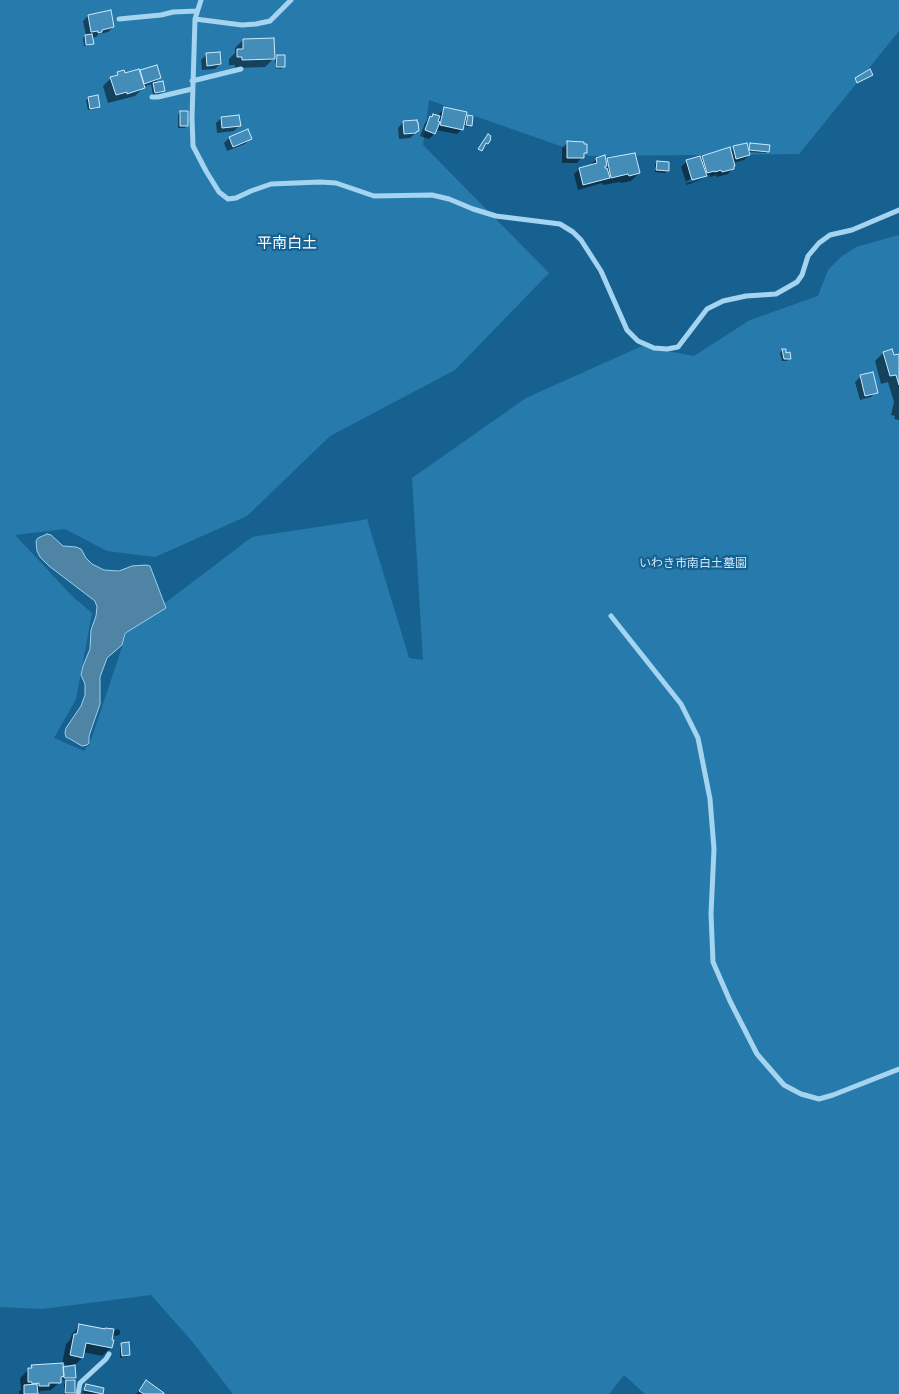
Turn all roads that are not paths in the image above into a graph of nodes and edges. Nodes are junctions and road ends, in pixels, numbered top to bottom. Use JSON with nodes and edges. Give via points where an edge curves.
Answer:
{"nodes":[{"id":1,"x":200,"y":0,"type":"edge"},
{"id":2,"x":291,"y":0,"type":"edge"},
{"id":3,"x":197,"y":11,"type":"junction"},
{"id":4,"x":119,"y":19,"type":"dead end"},
{"id":5,"x":195,"y":19,"type":"junction"},
{"id":6,"x":241,"y":69,"type":"dead end"},
{"id":7,"x":192,"y":81,"type":"junction"},
{"id":8,"x":192,"y":89,"type":"junction"},
{"id":9,"x":152,"y":96,"type":"dead end"},
{"id":10,"x":899,"y":210,"type":"edge"},
{"id":11,"x":611,"y":616,"type":"dead end"},
{"id":12,"x":899,"y":1069,"type":"edge"},
{"id":13,"x":109,"y":1354,"type":"dead end"},
{"id":14,"x":78,"y":1394,"type":"edge"}],
"edges":[{"from":1,"to":3,"type":"street"},
{"from":2,"to":5,"type":"street","via":[[270,21],[256,24]]},
{"from":3,"to":4,"type":"street"},
{"from":3,"to":5,"type":"street"},
{"from":5,"to":7,"type":"street"},
{"from":6,"to":7,"type":"street"},
{"from":7,"to":8,"type":"street"},
{"from":8,"to":9,"type":"street","via":[[158,98]]},
{"from":8,"to":10,"type":"street","via":[[193,146],[219,192],[228,199],[271,184],[336,183],[374,196],[432,195],[496,216],[560,224],[581,240],[601,271],[627,330],[638,341],[654,348],[678,347],[707,309],[723,301],[776,294],[798,282],[808,256],[830,235],[852,230]]},
{"from":11,"to":12,"type":"street","via":[[681,704],[698,738],[710,800],[714,849],[712,962],[757,1054],[784,1085],[819,1099]]},
{"from":13,"to":14,"type":"street","via":[[80,1383]]}]}
